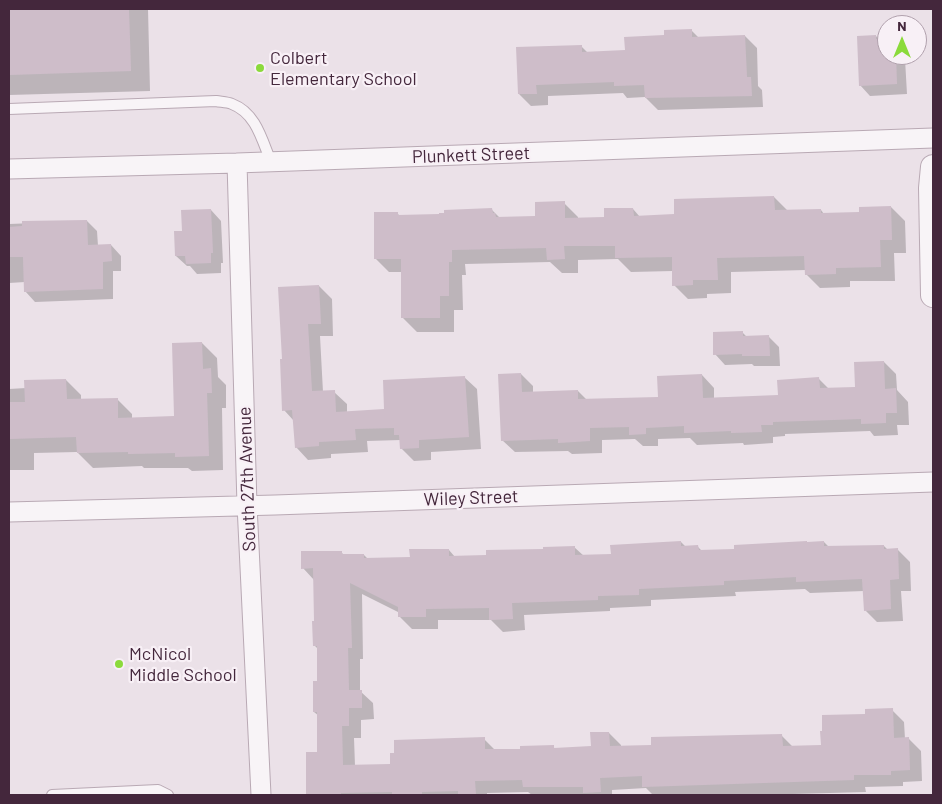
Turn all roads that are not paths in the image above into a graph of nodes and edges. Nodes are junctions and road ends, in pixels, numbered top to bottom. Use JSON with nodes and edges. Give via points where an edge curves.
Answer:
{"nodes":[{"id":1,"x":9,"y":110,"type":"edge"},
{"id":2,"x":933,"y":138,"type":"edge"},
{"id":3,"x":271,"y":162,"type":"junction"},
{"id":4,"x":238,"y":163,"type":"junction"},
{"id":5,"x":933,"y":167,"type":"edge"},
{"id":6,"x":9,"y":169,"type":"edge"},
{"id":7,"x":933,"y":295,"type":"edge"},
{"id":8,"x":933,"y":482,"type":"edge"},
{"id":9,"x":247,"y":506,"type":"junction"},
{"id":10,"x":9,"y":512,"type":"edge"},
{"id":11,"x":102,"y":794,"type":"edge"},
{"id":12,"x":52,"y":795,"type":"edge"},
{"id":13,"x":168,"y":795,"type":"edge"},
{"id":14,"x":261,"y":795,"type":"edge"}],
"edges":[{"from":1,"to":3,"type":"lane","via":[[216,101],[232,104],[256,125]]},
{"from":2,"to":3,"type":"street","name":"Plunkett Street"},
{"from":3,"to":4,"type":"street","name":"Plunkett Street"},
{"from":4,"to":6,"type":"street","name":"Plunkett Street"},
{"from":4,"to":9,"type":"street","name":"South 27th Avenue"},
{"from":5,"to":7,"type":"street"},
{"from":8,"to":9,"type":"street","name":"Wiley Street"},
{"from":9,"to":10,"type":"street","name":"Wiley Street"},
{"from":9,"to":14,"type":"street","name":"South 27th Avenue"},
{"from":11,"to":12,"type":"lane"},
{"from":11,"to":13,"type":"lane","via":[[158,790]]}]}
